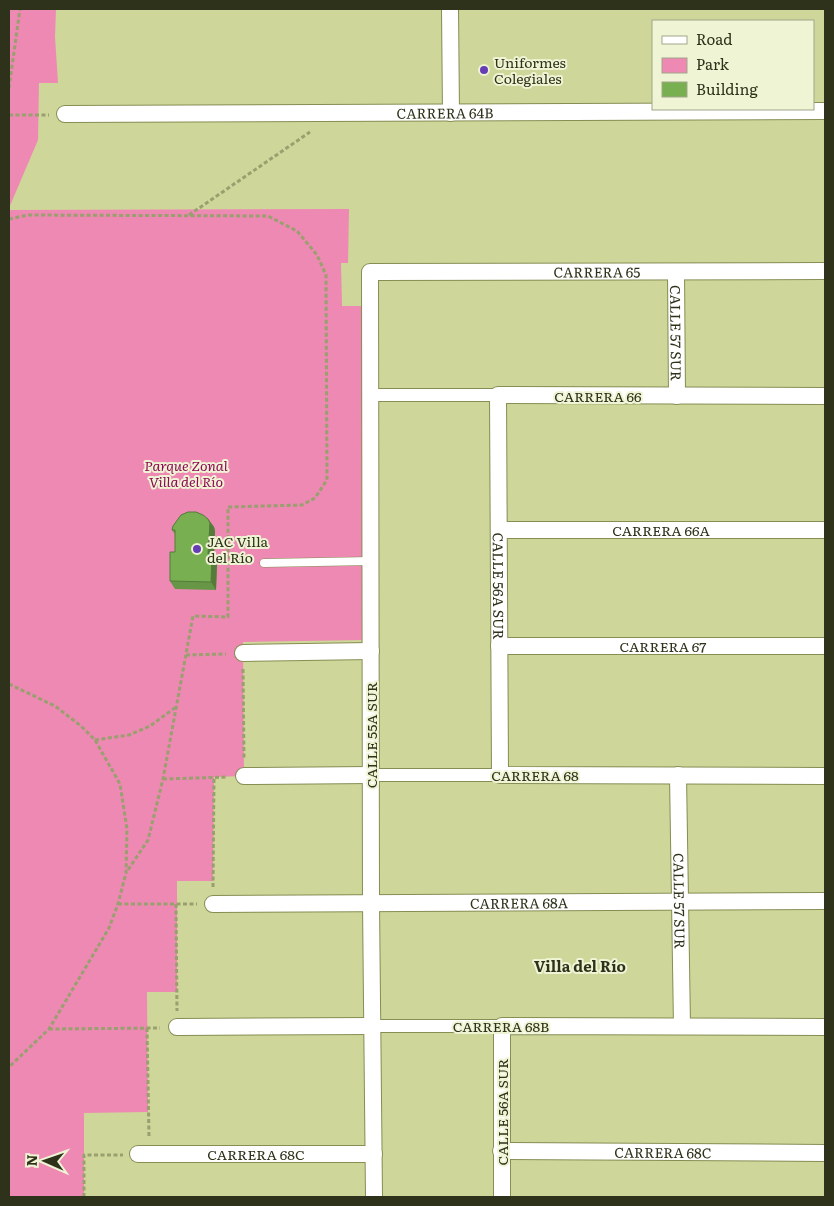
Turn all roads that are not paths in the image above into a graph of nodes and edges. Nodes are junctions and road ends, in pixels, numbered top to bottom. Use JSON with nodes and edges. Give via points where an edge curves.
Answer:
{"nodes":[{"id":1,"x":450,"y":9,"type":"edge"},
{"id":2,"x":825,"y":111,"type":"edge"},
{"id":3,"x":451,"y":113,"type":"junction"},
{"id":4,"x":64,"y":114,"type":"road end"},
{"id":5,"x":825,"y":271,"type":"edge"},
{"id":6,"x":370,"y":272,"type":"joint"},
{"id":7,"x":676,"y":272,"type":"junction"},
{"id":8,"x":371,"y":395,"type":"junction"},
{"id":9,"x":498,"y":395,"type":"junction"},
{"id":10,"x":676,"y":396,"type":"junction"},
{"id":11,"x":825,"y":396,"type":"edge"},
{"id":12,"x":499,"y":530,"type":"junction"},
{"id":13,"x":825,"y":530,"type":"edge"},
{"id":14,"x":371,"y":561,"type":"junction"},
{"id":15,"x":264,"y":563,"type":"dead end"},
{"id":16,"x":499,"y":646,"type":"junction"},
{"id":17,"x":825,"y":646,"type":"edge"},
{"id":18,"x":371,"y":651,"type":"junction"},
{"id":19,"x":243,"y":653,"type":"road end"},
{"id":20,"x":371,"y":775,"type":"junction"},
{"id":21,"x":500,"y":775,"type":"junction"},
{"id":22,"x":244,"y":776,"type":"road end"},
{"id":23,"x":678,"y":776,"type":"junction"},
{"id":24,"x":825,"y":776,"type":"edge"},
{"id":25,"x":825,"y":901,"type":"edge"},
{"id":26,"x":680,"y":902,"type":"junction"},
{"id":27,"x":371,"y":903,"type":"junction"},
{"id":28,"x":213,"y":904,"type":"road end"},
{"id":29,"x":372,"y":1026,"type":"junction"},
{"id":30,"x":502,"y":1026,"type":"junction"},
{"id":31,"x":682,"y":1026,"type":"junction"},
{"id":32,"x":177,"y":1027,"type":"road end"},
{"id":33,"x":825,"y":1027,"type":"edge"},
{"id":34,"x":502,"y":1151,"type":"junction"},
{"id":35,"x":825,"y":1153,"type":"edge"},
{"id":36,"x":143,"y":1154,"type":"road end"},
{"id":37,"x":374,"y":1154,"type":"junction"},
{"id":38,"x":374,"y":1197,"type":"edge"},
{"id":39,"x":502,"y":1197,"type":"edge"}],
"edges":[{"from":1,"to":3,"type":"street"},
{"from":2,"to":3,"type":"street","name":"CARRERA 64B"},
{"from":3,"to":4,"type":"street","name":"CARRERA 64B"},
{"from":5,"to":7,"type":"street","name":"CARRERA 65"},
{"from":6,"to":7,"type":"street","name":"CARRERA 65"},
{"from":6,"to":8,"type":"street","name":"CALLE 55A SUR"},
{"from":7,"to":10,"type":"street","name":"CALLE 57 SUR"},
{"from":8,"to":9,"type":"street","name":"CARRERA 66"},
{"from":8,"to":14,"type":"street","name":"CALLE 55A SUR"},
{"from":9,"to":10,"type":"street","name":"CARRERA 66"},
{"from":9,"to":12,"type":"street","name":"CALLE 56A SUR"},
{"from":10,"to":11,"type":"street","name":"CARRERA 66"},
{"from":12,"to":13,"type":"street","name":"CARRERA 66A"},
{"from":12,"to":16,"type":"street","name":"CALLE 56A SUR"},
{"from":14,"to":15,"type":"lane"},
{"from":14,"to":18,"type":"street","name":"CALLE 55A SUR"},
{"from":16,"to":17,"type":"street","name":"CARRERA 67"},
{"from":16,"to":21,"type":"street","name":"CALLE 56A SUR"},
{"from":18,"to":19,"type":"street"},
{"from":18,"to":20,"type":"street","name":"CALLE 55A SUR"},
{"from":20,"to":21,"type":"street","name":"CARRERA 68"},
{"from":20,"to":22,"type":"street","name":"CARRERA 68"},
{"from":20,"to":27,"type":"street","name":"CALLE 55A SUR"},
{"from":21,"to":23,"type":"street","name":"CARRERA 68"},
{"from":23,"to":24,"type":"street","name":"CARRERA 68"},
{"from":23,"to":26,"type":"street","name":"CALLE 57 SUR"},
{"from":25,"to":26,"type":"street","name":"CARRERA 68A"},
{"from":26,"to":27,"type":"street","name":"CARRERA 68A"},
{"from":26,"to":31,"type":"street","name":"CALLE 57 SUR"},
{"from":27,"to":28,"type":"street","name":"CARRERA 68A"},
{"from":27,"to":29,"type":"street","name":"CALLE 55A SUR"},
{"from":29,"to":30,"type":"street","name":"CARRERA 68B"},
{"from":29,"to":32,"type":"street","name":"CARRERA 68B"},
{"from":29,"to":37,"type":"street","name":"CALLE 55A SUR"},
{"from":30,"to":31,"type":"street","name":"CARRERA 68B"},
{"from":30,"to":34,"type":"street","name":"CALLE 56A SUR"},
{"from":31,"to":33,"type":"street","name":"CARRERA 68B"},
{"from":34,"to":35,"type":"street","name":"CARRERA 68C"},
{"from":34,"to":39,"type":"street","name":"CALLE 56A SUR"},
{"from":36,"to":37,"type":"street","name":"CARRERA 68C"},
{"from":37,"to":38,"type":"street","name":"CALLE 55A SUR"}]}
